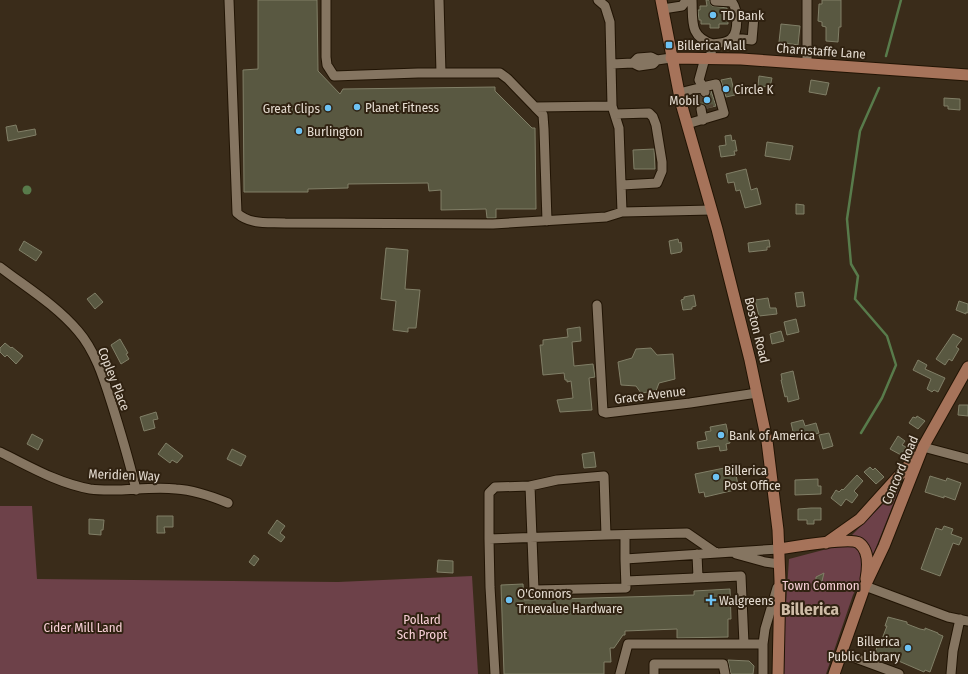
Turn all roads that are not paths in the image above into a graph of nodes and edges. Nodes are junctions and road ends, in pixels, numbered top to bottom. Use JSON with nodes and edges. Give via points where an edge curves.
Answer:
{"nodes":[{"id":1,"x":229,"y":0,"type":"edge"},
{"id":2,"x":326,"y":0,"type":"edge"},
{"id":3,"x":439,"y":0,"type":"edge"},
{"id":4,"x":702,"y":0,"type":"edge"},
{"id":5,"x":715,"y":0,"type":"edge"},
{"id":6,"x":807,"y":0,"type":"edge"},
{"id":7,"x":601,"y":1,"type":"edge"},
{"id":8,"x":686,"y":1,"type":"edge"},
{"id":9,"x":663,"y":2,"type":"edge"},
{"id":10,"x":754,"y":16,"type":"dead end"},
{"id":11,"x":733,"y":38,"type":"junction"},
{"id":12,"x":713,"y":44,"type":"junction"},
{"id":13,"x":671,"y":58,"type":"junction"},
{"id":14,"x":708,"y":58,"type":"junction"},
{"id":15,"x":612,"y":64,"type":"junction"},
{"id":16,"x":806,"y":64,"type":"junction"},
{"id":17,"x":441,"y":73,"type":"junction"},
{"id":18,"x":968,"y":75,"type":"edge"},
{"id":19,"x":700,"y":90,"type":"junction"},
{"id":20,"x":679,"y":92,"type":"junction"},
{"id":21,"x":535,"y":107,"type":"junction"},
{"id":22,"x":614,"y":110,"type":"junction"},
{"id":23,"x":687,"y":124,"type":"junction"},
{"id":24,"x":622,"y":185,"type":"junction"},
{"id":25,"x":712,"y":210,"type":"junction"},
{"id":26,"x":622,"y":212,"type":"junction"},
{"id":27,"x":547,"y":221,"type":"junction"},
{"id":28,"x":0,"y":267,"type":"edge"},
{"id":29,"x":597,"y":305,"type":"dead end"},
{"id":30,"x":968,"y":367,"type":"edge"},
{"id":31,"x":757,"y":393,"type":"junction"},
{"id":32,"x":923,"y":447,"type":"junction"},
{"id":33,"x":0,"y":452,"type":"edge"},
{"id":34,"x":968,"y":459,"type":"edge"},
{"id":35,"x":530,"y":486,"type":"junction"},
{"id":36,"x":136,"y":490,"type":"junction"},
{"id":37,"x":228,"y":503,"type":"dead end"},
{"id":38,"x":606,"y":535,"type":"junction"},
{"id":39,"x":625,"y":535,"type":"junction"},
{"id":40,"x":532,"y":537,"type":"junction"},
{"id":41,"x":489,"y":539,"type":"junction"},
{"id":42,"x":826,"y":543,"type":"junction"},
{"id":43,"x":779,"y":549,"type":"junction"},
{"id":44,"x":729,"y":552,"type":"junction"},
{"id":45,"x":716,"y":553,"type":"junction"},
{"id":46,"x":697,"y":554,"type":"junction"},
{"id":47,"x":625,"y":559,"type":"junction"},
{"id":48,"x":779,"y":564,"type":"junction"},
{"id":49,"x":698,"y":578,"type":"junction"},
{"id":50,"x":626,"y":581,"type":"junction"},
{"id":51,"x":780,"y":581,"type":"junction"},
{"id":52,"x":865,"y":586,"type":"junction"},
{"id":53,"x":964,"y":620,"type":"edge"},
{"id":54,"x":744,"y":644,"type":"junction"},
{"id":55,"x":763,"y":644,"type":"junction"},
{"id":56,"x":842,"y":653,"type":"junction"},
{"id":57,"x":495,"y":674,"type":"edge"},
{"id":58,"x":620,"y":674,"type":"edge"},
{"id":59,"x":654,"y":674,"type":"edge"},
{"id":60,"x":725,"y":674,"type":"edge"},
{"id":61,"x":763,"y":674,"type":"edge"},
{"id":62,"x":778,"y":674,"type":"edge"},
{"id":63,"x":834,"y":674,"type":"edge"},
{"id":64,"x":899,"y":674,"type":"edge"},
{"id":65,"x":953,"y":674,"type":"edge"}],
"edges":[{"from":1,"to":27,"type":"street","via":[[237,213],[244,219],[255,222],[292,223],[493,224]]},
{"from":2,"to":17,"type":"street","via":[[327,65],[334,76]]},
{"from":3,"to":17,"type":"street"},
{"from":4,"to":8,"type":"street"},
{"from":5,"to":11,"type":"street","via":[[732,2],[735,6],[736,23]]},
{"from":6,"to":16,"type":"street"},
{"from":7,"to":15,"type":"street","via":[[609,14]]},
{"from":8,"to":9,"type":"street","via":[[682,6]]},
{"from":8,"to":12,"type":"street","via":[[694,29],[702,40]]},
{"from":9,"to":13,"type":"main road","name":"Boston Road"},
{"from":10,"to":11,"type":"street","via":[[752,40]]},
{"from":11,"to":12,"type":"street","via":[[725,43]]},
{"from":12,"to":14,"type":"street"},
{"from":13,"to":14,"type":"main road","name":"Charnstaffe Lane"},
{"from":13,"to":15,"type":"street","via":[[639,66],[633,62]]},
{"from":13,"to":20,"type":"main road","name":"Boston Road"},
{"from":14,"to":16,"type":"main road","name":"Charnstaffe Lane","via":[[741,58]]},
{"from":14,"to":19,"type":"street","via":[[699,80]]},
{"from":15,"to":22,"type":"street"},
{"from":16,"to":18,"type":"main road","name":"Charnstaffe Lane"},
{"from":17,"to":21,"type":"street","via":[[500,73]]},
{"from":19,"to":20,"type":"street"},
{"from":19,"to":23,"type":"street","via":[[716,84],[724,113],[706,114]]},
{"from":20,"to":23,"type":"main road","name":"Boston Road"},
{"from":21,"to":22,"type":"street"},
{"from":21,"to":27,"type":"street","via":[[543,115]]},
{"from":22,"to":24,"type":"street","via":[[619,128]]},
{"from":22,"to":24,"type":"street","via":[[649,113],[653,117],[662,162],[662,171],[657,183]]},
{"from":23,"to":25,"type":"main road","name":"Boston Road"},
{"from":24,"to":26,"type":"street"},
{"from":25,"to":26,"type":"street"},
{"from":25,"to":31,"type":"main road","name":"Boston Road"},
{"from":26,"to":27,"type":"street","via":[[606,217]]},
{"from":28,"to":36,"type":"street","name":"Copley Place","via":[[58,310],[78,331],[96,359]]},
{"from":29,"to":31,"type":"street","name":"Grace Avenue","via":[[603,412]]},
{"from":30,"to":32,"type":"main road","name":"Concord Road"},
{"from":31,"to":43,"type":"main road","name":"Boston Road","via":[[773,482]]},
{"from":32,"to":34,"type":"street"},
{"from":32,"to":42,"type":"main road","via":[[860,519]]},
{"from":32,"to":52,"type":"main road","name":"Concord Road","via":[[884,546]]},
{"from":33,"to":36,"type":"street","name":"Meridien Way","via":[[32,469],[71,484],[91,489]]},
{"from":35,"to":38,"type":"street","via":[[557,480],[604,476]]},
{"from":35,"to":40,"type":"street"},
{"from":35,"to":41,"type":"street","via":[[495,487],[489,493]]},
{"from":36,"to":37,"type":"street","name":"Meridien Way","via":[[175,489],[201,492]]},
{"from":38,"to":39,"type":"street"},
{"from":38,"to":40,"type":"street"},
{"from":39,"to":45,"type":"street","via":[[688,533]]},
{"from":39,"to":47,"type":"street"},
{"from":40,"to":41,"type":"street"},
{"from":40,"to":50,"type":"street","via":[[534,590],[626,588]]},
{"from":41,"to":57,"type":"street"},
{"from":42,"to":43,"type":"main road","name":"Concord Road"},
{"from":42,"to":52,"type":"main road","name":"Concord Road","via":[[854,541],[863,547],[867,559]]},
{"from":43,"to":44,"type":"street"},
{"from":43,"to":48,"type":"main road","name":"Boston Road"},
{"from":44,"to":45,"type":"street"},
{"from":44,"to":48,"type":"street"},
{"from":45,"to":46,"type":"street"},
{"from":46,"to":47,"type":"street"},
{"from":46,"to":49,"type":"street"},
{"from":47,"to":50,"type":"street"},
{"from":48,"to":51,"type":"main road","name":"Boston Road"},
{"from":49,"to":50,"type":"street"},
{"from":49,"to":54,"type":"street","via":[[741,576]]},
{"from":51,"to":55,"type":"street"},
{"from":51,"to":62,"type":"main road","name":"Boston Road"},
{"from":52,"to":53,"type":"street","via":[[948,617]]},
{"from":52,"to":56,"type":"main road","name":"Concord Road"},
{"from":53,"to":65,"type":"street","via":[[953,651]]},
{"from":54,"to":55,"type":"street"},
{"from":54,"to":58,"type":"street","via":[[628,644]]},
{"from":55,"to":61,"type":"street"},
{"from":56,"to":63,"type":"main road","name":"Concord Road"},
{"from":56,"to":64,"type":"street"},
{"from":59,"to":60,"type":"street","via":[[654,664],[723,664]]}]}
